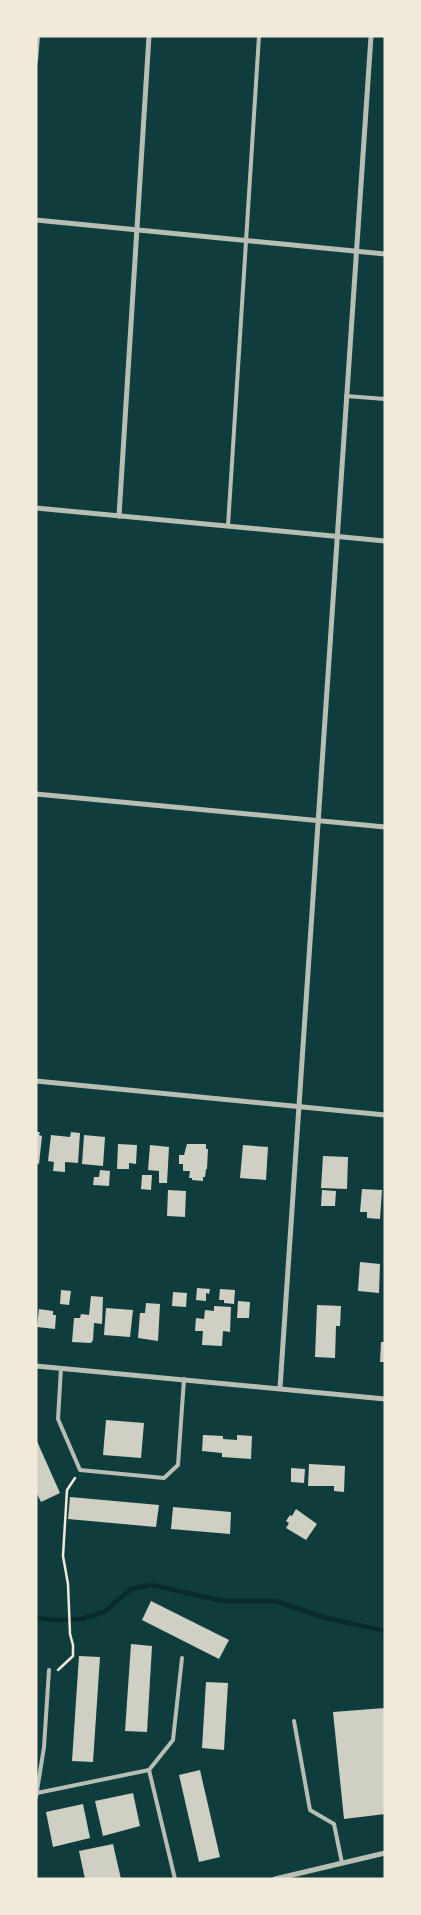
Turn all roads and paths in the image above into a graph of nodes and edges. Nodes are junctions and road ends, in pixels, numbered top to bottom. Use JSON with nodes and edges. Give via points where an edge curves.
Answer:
{"nodes":[{"id":1,"x":38,"y":36,"type":"edge"},
{"id":2,"x":149,"y":36,"type":"edge"},
{"id":3,"x":259,"y":36,"type":"edge"},
{"id":4,"x":370,"y":36,"type":"edge"},
{"id":5,"x":36,"y":61,"type":"edge"},
{"id":6,"x":36,"y":220,"type":"edge"},
{"id":7,"x":136,"y":230,"type":"junction"},
{"id":8,"x":246,"y":241,"type":"junction"},
{"id":9,"x":356,"y":252,"type":"junction"},
{"id":10,"x":385,"y":254,"type":"edge"},
{"id":11,"x":346,"y":396,"type":"junction"},
{"id":12,"x":385,"y":399,"type":"edge"},
{"id":13,"x":36,"y":508,"type":"edge"},
{"id":14,"x":119,"y":516,"type":"junction"},
{"id":15,"x":228,"y":526,"type":"junction"},
{"id":16,"x":338,"y":537,"type":"junction"},
{"id":17,"x":385,"y":541,"type":"edge"},
{"id":18,"x":36,"y":794,"type":"edge"},
{"id":19,"x":319,"y":820,"type":"junction"},
{"id":20,"x":385,"y":827,"type":"edge"},
{"id":21,"x":36,"y":1081,"type":"edge"},
{"id":22,"x":300,"y":1107,"type":"junction"},
{"id":23,"x":385,"y":1115,"type":"edge"},
{"id":24,"x":36,"y":1366,"type":"edge"},
{"id":25,"x":61,"y":1368,"type":"junction"},
{"id":26,"x":184,"y":1380,"type":"junction"},
{"id":27,"x":280,"y":1388,"type":"junction"},
{"id":28,"x":385,"y":1399,"type":"edge"},
{"id":29,"x":80,"y":1470,"type":"junction"},
{"id":30,"x":182,"y":1658,"type":"dead end"},
{"id":31,"x":49,"y":1670,"type":"joint"},
{"id":32,"x":294,"y":1721,"type":"dead end"},
{"id":33,"x":149,"y":1770,"type":"junction"},
{"id":34,"x":37,"y":1793,"type":"edge"},
{"id":35,"x":36,"y":1797,"type":"edge"},
{"id":36,"x":385,"y":1853,"type":"edge"},
{"id":37,"x":342,"y":1863,"type":"junction"},
{"id":38,"x":175,"y":1879,"type":"edge"},
{"id":39,"x":275,"y":1879,"type":"edge"}],
"edges":[{"from":1,"to":5,"type":"lane"},
{"from":2,"to":7,"type":"street"},
{"from":3,"to":8,"type":"lane"},
{"from":4,"to":9,"type":"street"},
{"from":6,"to":7,"type":"street"},
{"from":7,"to":8,"type":"street"},
{"from":7,"to":14,"type":"street"},
{"from":8,"to":9,"type":"street"},
{"from":8,"to":15,"type":"lane"},
{"from":9,"to":10,"type":"street"},
{"from":9,"to":11,"type":"street"},
{"from":11,"to":12,"type":"lane"},
{"from":11,"to":16,"type":"street"},
{"from":13,"to":14,"type":"street"},
{"from":14,"to":15,"type":"street"},
{"from":15,"to":16,"type":"street"},
{"from":16,"to":17,"type":"street"},
{"from":16,"to":19,"type":"street"},
{"from":18,"to":19,"type":"street"},
{"from":19,"to":20,"type":"street"},
{"from":19,"to":22,"type":"street"},
{"from":21,"to":22,"type":"street"},
{"from":22,"to":23,"type":"street"},
{"from":22,"to":27,"type":"street"},
{"from":24,"to":25,"type":"street"},
{"from":25,"to":26,"type":"street"},
{"from":25,"to":29,"type":"lane","via":[[58,1419]]},
{"from":26,"to":27,"type":"street"},
{"from":26,"to":29,"type":"lane","via":[[178,1465],[164,1478]]},
{"from":27,"to":28,"type":"street"},
{"from":29,"to":31,"type":"path","via":[[67,1490],[63,1556],[72,1656],[59,1670]]},
{"from":30,"to":33,"type":"lane","via":[[173,1740]]},
{"from":31,"to":34,"type":"lane","via":[[44,1747]]},
{"from":32,"to":37,"type":"lane","via":[[310,1810],[334,1824]]},
{"from":33,"to":34,"type":"lane"},
{"from":33,"to":38,"type":"lane"},
{"from":34,"to":35,"type":"lane"},
{"from":36,"to":37,"type":"street"},
{"from":37,"to":39,"type":"street"}]}
